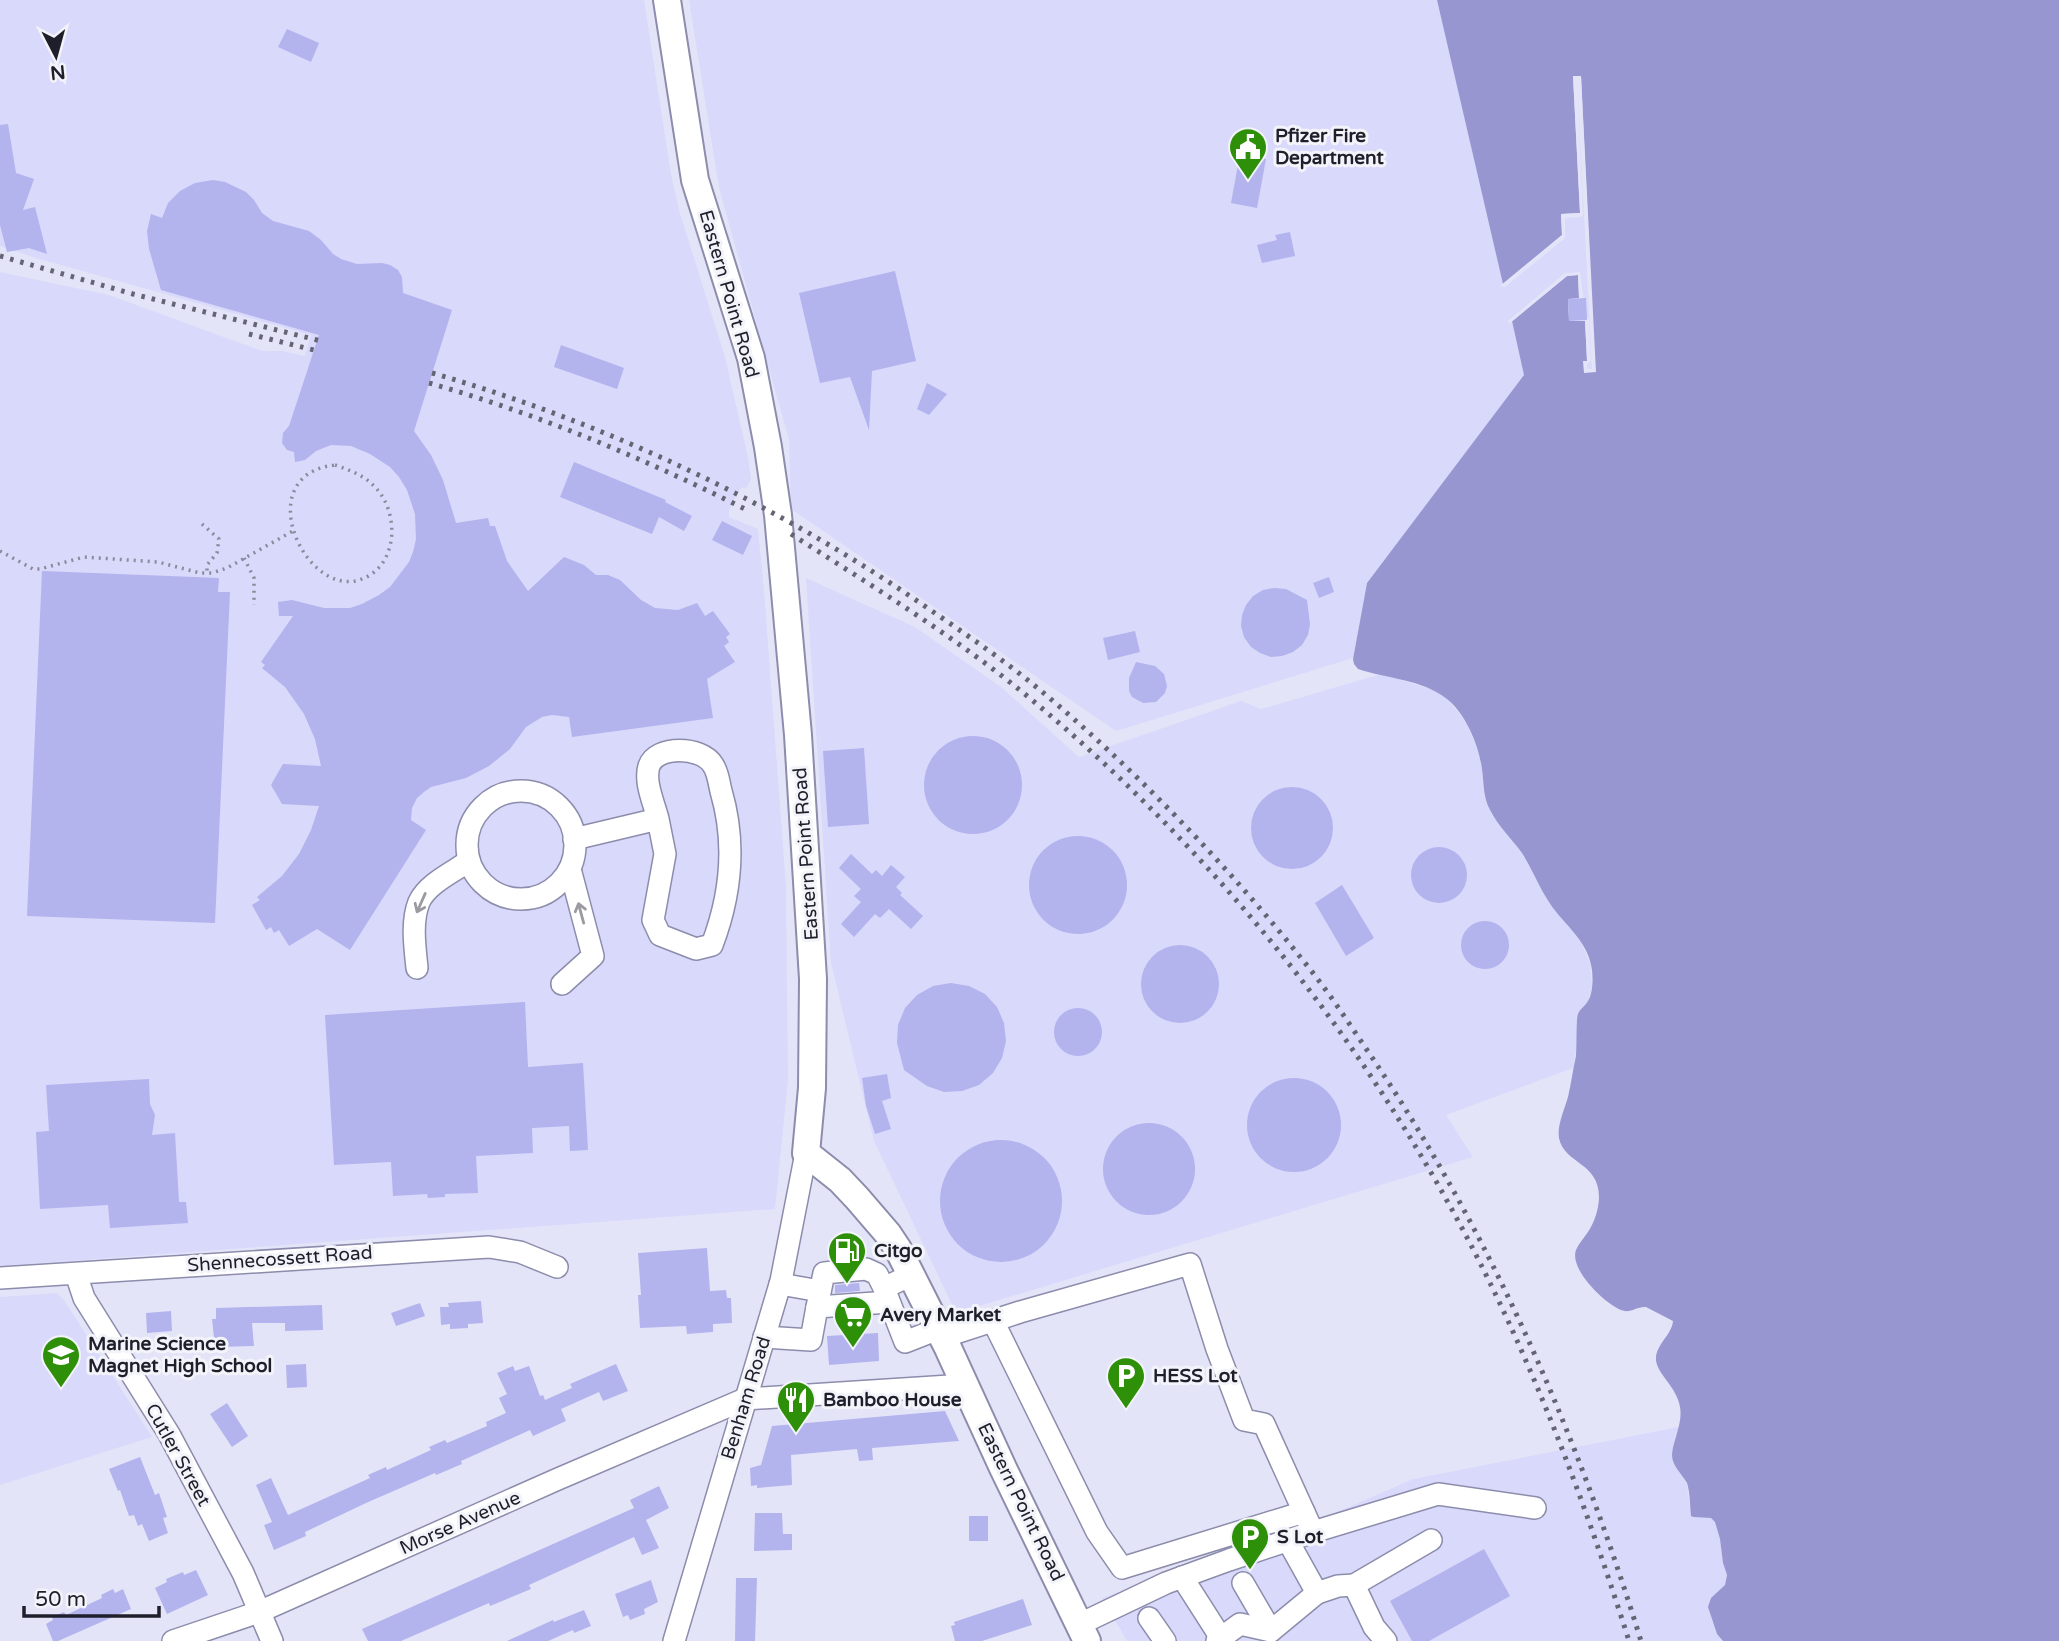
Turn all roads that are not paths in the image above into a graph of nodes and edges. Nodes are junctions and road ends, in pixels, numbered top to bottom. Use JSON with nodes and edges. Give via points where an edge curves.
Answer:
{"nodes":[{"id":1,"x":667,"y":0,"type":"edge"},
{"id":2,"x":657,"y":819,"type":"junction"},
{"id":3,"x":574,"y":839,"type":"junction"},
{"id":4,"x":469,"y":861,"type":"junction"},
{"id":5,"x":570,"y":869,"type":"junction"},
{"id":6,"x":417,"y":968,"type":"dead end"},
{"id":7,"x":562,"y":984,"type":"dead end"},
{"id":8,"x":806,"y":1153,"type":"junction"},
{"id":9,"x":557,"y":1267,"type":"dead end"},
{"id":10,"x":76,"y":1274,"type":"junction"},
{"id":11,"x":911,"y":1275,"type":"junction"},
{"id":12,"x":0,"y":1278,"type":"edge"},
{"id":13,"x":780,"y":1284,"type":"junction"},
{"id":14,"x":886,"y":1295,"type":"junction"},
{"id":15,"x":818,"y":1299,"type":"junction"},
{"id":16,"x":993,"y":1321,"type":"junction"},
{"id":17,"x":941,"y":1333,"type":"junction"},
{"id":18,"x":764,"y":1337,"type":"junction"},
{"id":19,"x":965,"y":1385,"type":"junction"},
{"id":20,"x":745,"y":1399,"type":"junction"},
{"id":21,"x":1535,"y":1508,"type":"dead end"},
{"id":22,"x":1304,"y":1511,"type":"junction"},
{"id":23,"x":1313,"y":1532,"type":"junction"},
{"id":24,"x":1431,"y":1539,"type":"dead end"},
{"id":25,"x":1288,"y":1541,"type":"junction"},
{"id":26,"x":1182,"y":1577,"type":"junction"},
{"id":27,"x":1243,"y":1583,"type":"dead end"},
{"id":28,"x":1354,"y":1586,"type":"junction"},
{"id":29,"x":1317,"y":1593,"type":"junction"},
{"id":30,"x":260,"y":1612,"type":"junction"},
{"id":31,"x":1149,"y":1618,"type":"dead end"},
{"id":32,"x":1271,"y":1631,"type":"junction"},
{"id":33,"x":1084,"y":1633,"type":"edge"},
{"id":34,"x":1219,"y":1640,"type":"edge"},
{"id":35,"x":173,"y":1641,"type":"edge"},
{"id":36,"x":272,"y":1641,"type":"edge"},
{"id":37,"x":674,"y":1641,"type":"edge"},
{"id":38,"x":1165,"y":1641,"type":"edge"},
{"id":39,"x":1386,"y":1641,"type":"edge"}],
"edges":[{"from":1,"to":8,"type":"main road","name":"Eastern Point Road","via":[[695,180],[751,358],[778,515],[813,979]]},
{"from":2,"to":2,"type":"street","via":[[665,854],[653,920],[660,935],[696,949],[712,945],[731,859],[724,799],[714,765],[704,755],[690,750],[660,754],[650,762],[647,775]]},
{"from":2,"to":3,"type":"street"},
{"from":3,"to":4,"type":"street","via":[[567,817],[556,804],[541,795],[507,793],[478,812],[470,827]]},
{"from":3,"to":5,"type":"street"},
{"from":4,"to":5,"type":"street","via":[[477,878],[508,898],[544,894]]},
{"from":4,"to":6,"type":"street","one_way":true,"via":[[430,887],[419,902]]},
{"from":7,"to":5,"type":"street","one_way":true,"via":[[593,956]]},
{"from":8,"to":11,"type":"main road","name":"Eastern Point Road","via":[[871,1213]]},
{"from":8,"to":13,"type":"street","name":"Benham Road"},
{"from":9,"to":10,"type":"street","name":"Shennecossett Road","via":[[520,1252],[489,1247]]},
{"from":10,"to":12,"type":"street","name":"Shennecossett Road"},
{"from":10,"to":30,"type":"street","name":"Cutler Street","via":[[85,1298],[169,1434]]},
{"from":11,"to":14,"type":"street"},
{"from":11,"to":17,"type":"main road","name":"Eastern Point Road"},
{"from":13,"to":15,"type":"street"},
{"from":13,"to":18,"type":"street","name":"Benham Road"},
{"from":14,"to":15,"type":"street"},
{"from":14,"to":15,"type":"street","via":[[877,1274],[866,1269],[824,1273]]},
{"from":14,"to":17,"type":"street","via":[[905,1342]]},
{"from":15,"to":18,"type":"street","via":[[811,1340]]},
{"from":16,"to":17,"type":"street"},
{"from":16,"to":22,"type":"street","via":[[1097,1532],[1122,1568]]},
{"from":16,"to":22,"type":"street","via":[[1190,1264],[1244,1420],[1264,1424]]},
{"from":17,"to":19,"type":"main road","name":"Eastern Point Road"},
{"from":18,"to":20,"type":"street","name":"Benham Road"},
{"from":19,"to":20,"type":"street","name":"Morse Avenue"},
{"from":19,"to":33,"type":"main road","name":"Eastern Point Road"},
{"from":20,"to":30,"type":"street","name":"Morse Avenue"},
{"from":20,"to":37,"type":"street","name":"Benham Road"},
{"from":21,"to":23,"type":"street","via":[[1438,1494]]},
{"from":22,"to":23,"type":"street"},
{"from":23,"to":25,"type":"street"},
{"from":24,"to":28,"type":"street"},
{"from":25,"to":26,"type":"street"},
{"from":25,"to":29,"type":"street"},
{"from":26,"to":33,"type":"street"},
{"from":26,"to":34,"type":"street"},
{"from":27,"to":32,"type":"street"},
{"from":28,"to":29,"type":"street"},
{"from":28,"to":39,"type":"street"},
{"from":29,"to":32,"type":"street"},
{"from":30,"to":35,"type":"street","name":"Morse Avenue"},
{"from":30,"to":36,"type":"street","name":"Cutler Street"},
{"from":31,"to":38,"type":"street"},
{"from":32,"to":34,"type":"street","via":[[1240,1624]]}]}
